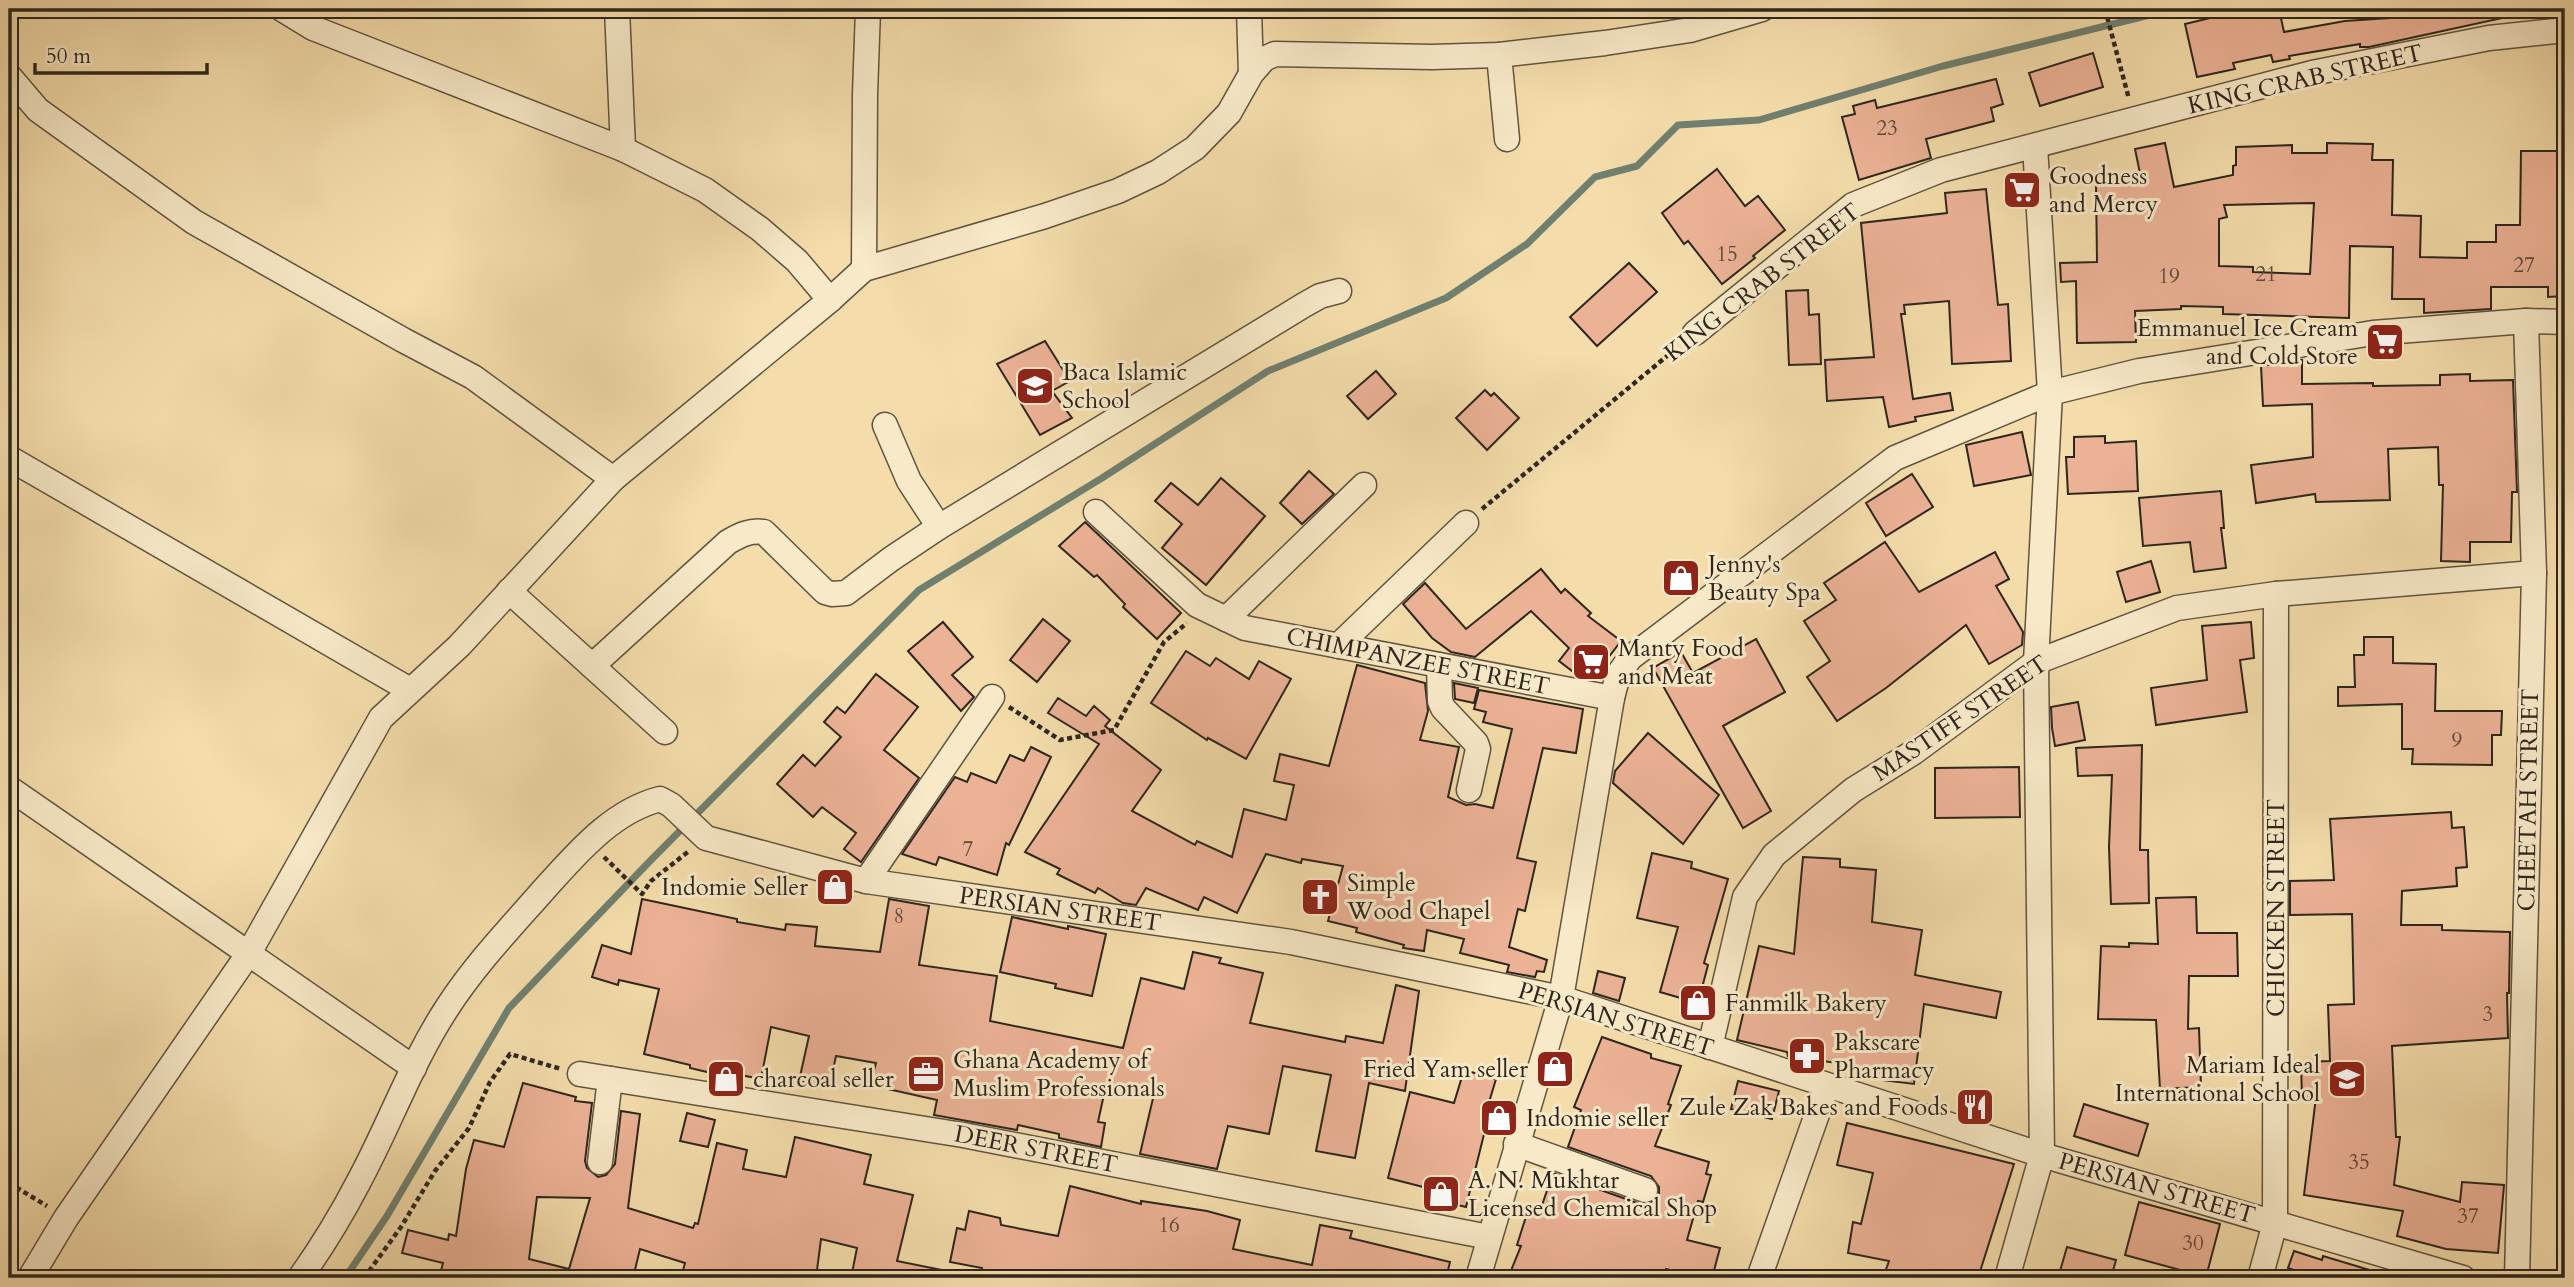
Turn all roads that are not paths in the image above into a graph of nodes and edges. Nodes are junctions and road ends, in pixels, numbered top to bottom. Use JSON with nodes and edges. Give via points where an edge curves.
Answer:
{"nodes":[{"id":1,"x":282,"y":9,"type":"edge"},
{"id":2,"x":617,"y":9,"type":"edge"},
{"id":3,"x":868,"y":9,"type":"edge"},
{"id":4,"x":1249,"y":9,"type":"edge"},
{"id":5,"x":1762,"y":9,"type":"edge"},
{"id":6,"x":2565,"y":30,"type":"edge"},
{"id":7,"x":1499,"y":55,"type":"junction"},
{"id":8,"x":1251,"y":74,"type":"junction"},
{"id":9,"x":9,"y":76,"type":"edge"},
{"id":10,"x":1507,"y":139,"type":"dead end"},
{"id":11,"x":2035,"y":146,"type":"junction"},
{"id":12,"x":623,"y":149,"type":"junction"},
{"id":13,"x":864,"y":269,"type":"junction"},
{"id":14,"x":1339,"y":291,"type":"dead end"},
{"id":15,"x":830,"y":300,"type":"junction"},
{"id":16,"x":2526,"y":321,"type":"junction"},
{"id":17,"x":2565,"y":322,"type":"edge"},
{"id":18,"x":1695,"y":334,"type":"road end"},
{"id":19,"x":2050,"y":393,"type":"junction"},
{"id":20,"x":885,"y":425,"type":"dead end"},
{"id":21,"x":9,"y":458,"type":"edge"},
{"id":22,"x":613,"y":479,"type":"junction"},
{"id":23,"x":1364,"y":485,"type":"dead end"},
{"id":24,"x":1096,"y":512,"type":"dead end"},
{"id":25,"x":1466,"y":523,"type":"road end"},
{"id":26,"x":939,"y":527,"type":"junction"},
{"id":27,"x":2534,"y":573,"type":"junction"},
{"id":28,"x":509,"y":591,"type":"junction"},
{"id":29,"x":2276,"y":594,"type":"junction"},
{"id":30,"x":1226,"y":619,"type":"junction"},
{"id":31,"x":1338,"y":646,"type":"junction"},
{"id":32,"x":2036,"y":662,"type":"junction"},
{"id":33,"x":1439,"y":665,"type":"junction"},
{"id":34,"x":592,"y":666,"type":"junction"},
{"id":35,"x":410,"y":690,"type":"junction"},
{"id":36,"x":992,"y":697,"type":"road end"},
{"id":37,"x":1612,"y":698,"type":"junction"},
{"id":38,"x":665,"y":732,"type":"dead end"},
{"id":39,"x":9,"y":788,"type":"edge"},
{"id":40,"x":1469,"y":790,"type":"dead end"},
{"id":41,"x":866,"y":881,"type":"junction"},
{"id":42,"x":249,"y":953,"type":"junction"},
{"id":43,"x":1561,"y":998,"type":"junction"},
{"id":44,"x":1710,"y":1047,"type":"junction"},
{"id":45,"x":414,"y":1068,"type":"junction"},
{"id":46,"x":580,"y":1074,"type":"road end"},
{"id":47,"x":610,"y":1079,"type":"junction"},
{"id":48,"x":1827,"y":1086,"type":"junction"},
{"id":49,"x":1516,"y":1144,"type":"junction"},
{"id":50,"x":2042,"y":1155,"type":"junction"},
{"id":51,"x":600,"y":1162,"type":"dead end"},
{"id":52,"x":1645,"y":1190,"type":"dead end"},
{"id":53,"x":2275,"y":1223,"type":"junction"},
{"id":54,"x":1489,"y":1237,"type":"junction"},
{"id":55,"x":30,"y":1278,"type":"edge"},
{"id":56,"x":300,"y":1278,"type":"edge"},
{"id":57,"x":1478,"y":1278,"type":"edge"},
{"id":58,"x":1759,"y":1278,"type":"edge"},
{"id":59,"x":2007,"y":1278,"type":"edge"},
{"id":60,"x":2260,"y":1278,"type":"edge"},
{"id":61,"x":2463,"y":1278,"type":"edge"},
{"id":62,"x":2517,"y":1278,"type":"edge"}],
"edges":[{"from":1,"to":12,"type":"street","via":[[313,28]]},
{"from":2,"to":12,"type":"street"},
{"from":3,"to":13,"type":"street"},
{"from":4,"to":8,"type":"street"},
{"from":5,"to":7,"type":"street","via":[[1690,30]]},
{"from":6,"to":11,"type":"street","name":"KING CRAB STREET","via":[[2489,38],[2312,73]]},
{"from":7,"to":8,"type":"street","via":[[1275,54]]},
{"from":7,"to":10,"type":"street"},
{"from":8,"to":13,"type":"street","via":[[1230,113],[1195,148],[1158,172],[1045,216]]},
{"from":9,"to":22,"type":"street","via":[[38,110],[194,222],[473,377]]},
{"from":11,"to":18,"type":"street","name":"KING CRAB STREET","via":[[1941,170],[1853,205]]},
{"from":11,"to":19,"type":"street"},
{"from":12,"to":15,"type":"street","via":[[705,190],[760,229],[797,261]]},
{"from":13,"to":15,"type":"street"},
{"from":14,"to":26,"type":"street","via":[[1304,305]]},
{"from":15,"to":22,"type":"street"},
{"from":16,"to":17,"type":"street"},
{"from":16,"to":19,"type":"street","via":[[2373,333],[2139,371]]},
{"from":16,"to":27,"type":"street","name":"CHEETAH STREET"},
{"from":19,"to":32,"type":"street"},
{"from":19,"to":37,"type":"street","via":[[1895,458],[1630,658],[1618,675]]},
{"from":20,"to":26,"type":"street","via":[[909,481]]},
{"from":21,"to":35,"type":"street"},
{"from":22,"to":28,"type":"street"},
{"from":23,"to":30,"type":"street"},
{"from":24,"to":30,"type":"street","name":"CHIMPANZEE STREET","via":[[1197,605]]},
{"from":25,"to":31,"type":"street"},
{"from":26,"to":34,"type":"street","via":[[839,595],[825,592],[764,532],[740,535]]},
{"from":27,"to":29,"type":"street","name":"MASTIFF STREET"},
{"from":27,"to":62,"type":"street","name":"CHEETAH STREET"},
{"from":28,"to":34,"type":"street"},
{"from":28,"to":35,"type":"street","via":[[459,646]]},
{"from":29,"to":32,"type":"street","name":"MASTIFF STREET","via":[[2177,608]]},
{"from":29,"to":53,"type":"street","name":"CHICKEN STREET"},
{"from":30,"to":31,"type":"street","name":"CHIMPANZEE STREET","via":[[1245,628]]},
{"from":31,"to":33,"type":"street","name":"CHIMPANZEE STREET"},
{"from":32,"to":44,"type":"street","name":"MASTIFF STREET","via":[[1914,752],[1853,790],[1774,855],[1745,897]]},
{"from":32,"to":50,"type":"street"},
{"from":33,"to":37,"type":"street","name":"CHIMPANZEE STREET"},
{"from":33,"to":40,"type":"street","via":[[1443,708],[1478,749]]},
{"from":34,"to":38,"type":"street"},
{"from":35,"to":42,"type":"street","via":[[376,727]]},
{"from":36,"to":41,"type":"street"},
{"from":37,"to":43,"type":"street"},
{"from":39,"to":42,"type":"street"},
{"from":41,"to":43,"type":"street","name":"PERSIAN STREET","via":[[1290,942]]},
{"from":41,"to":45,"type":"street","name":"PERSIAN STREET","via":[[704,835],[660,799],[645,803],[588,841],[486,955],[447,1008]]},
{"from":42,"to":45,"type":"street"},
{"from":42,"to":55,"type":"street","via":[[66,1218]]},
{"from":43,"to":44,"type":"street","name":"PERSIAN STREET"},
{"from":43,"to":49,"type":"street"},
{"from":44,"to":48,"type":"street","name":"PERSIAN STREET"},
{"from":45,"to":56,"type":"street","via":[[358,1183]]},
{"from":46,"to":47,"type":"street","name":"DEER STREET"},
{"from":47,"to":51,"type":"street"},
{"from":47,"to":54,"type":"street","name":"DEER STREET","via":[[963,1135]]},
{"from":48,"to":50,"type":"street","name":"PERSIAN STREET"},
{"from":48,"to":58,"type":"street"},
{"from":49,"to":52,"type":"street"},
{"from":49,"to":54,"type":"street"},
{"from":50,"to":53,"type":"street","name":"PERSIAN STREET"},
{"from":50,"to":59,"type":"street"},
{"from":53,"to":60,"type":"street","name":"CHICKEN STREET"},
{"from":53,"to":61,"type":"street","name":"PERSIAN STREET"},
{"from":54,"to":57,"type":"street"}]}
